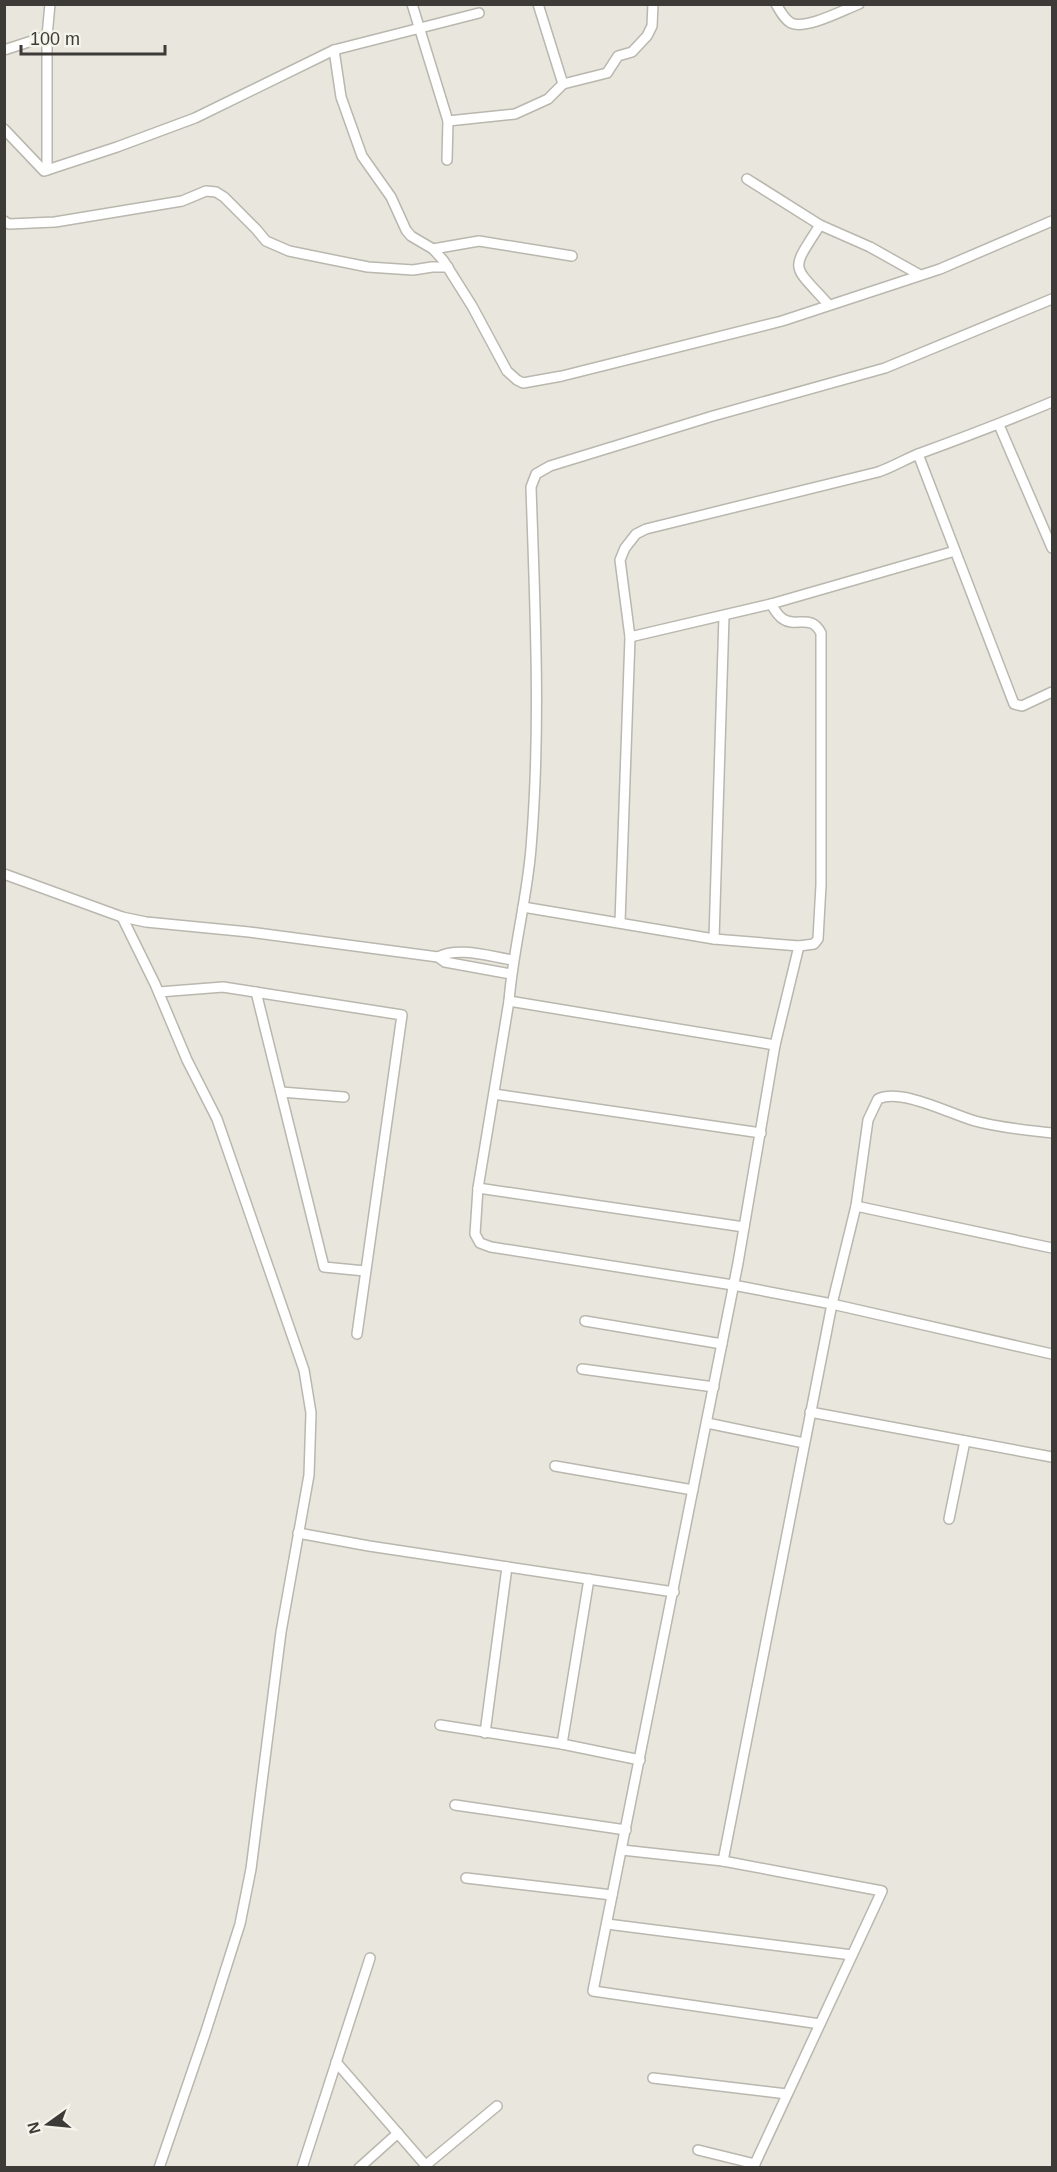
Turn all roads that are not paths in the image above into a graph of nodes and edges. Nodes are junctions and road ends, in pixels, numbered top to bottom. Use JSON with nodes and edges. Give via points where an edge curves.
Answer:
{"nodes":[{"id":1,"x":50,"y":4,"type":"edge"},
{"id":2,"x":412,"y":4,"type":"edge"},
{"id":3,"x":538,"y":4,"type":"edge"},
{"id":4,"x":653,"y":4,"type":"edge"},
{"id":5,"x":776,"y":4,"type":"edge"},
{"id":6,"x":859,"y":4,"type":"edge"},
{"id":7,"x":479,"y":13,"type":"dead end"},
{"id":8,"x":420,"y":28,"type":"junction"},
{"id":9,"x":47,"y":36,"type":"junction"},
{"id":10,"x":4,"y":50,"type":"edge"},
{"id":11,"x":334,"y":50,"type":"junction"},
{"id":12,"x":563,"y":84,"type":"junction"},
{"id":13,"x":448,"y":121,"type":"junction"},
{"id":14,"x":4,"y":129,"type":"edge"},
{"id":15,"x":447,"y":160,"type":"dead end"},
{"id":16,"x":47,"y":170,"type":"junction"},
{"id":17,"x":747,"y":179,"type":"dead end"},
{"id":18,"x":4,"y":220,"type":"edge"},
{"id":19,"x":1053,"y":221,"type":"edge"},
{"id":20,"x":820,"y":225,"type":"junction"},
{"id":21,"x":433,"y":249,"type":"junction"},
{"id":22,"x":572,"y":256,"type":"dead end"},
{"id":23,"x":448,"y":267,"type":"junction"},
{"id":24,"x":920,"y":275,"type":"junction"},
{"id":25,"x":1053,"y":299,"type":"edge"},
{"id":26,"x":828,"y":304,"type":"junction"},
{"id":27,"x":1053,"y":402,"type":"edge"},
{"id":28,"x":999,"y":425,"type":"junction"},
{"id":29,"x":918,"y":454,"type":"junction"},
{"id":30,"x":1053,"y":548,"type":"edge"},
{"id":31,"x":955,"y":551,"type":"junction"},
{"id":32,"x":771,"y":604,"type":"junction"},
{"id":33,"x":724,"y":616,"type":"junction"},
{"id":34,"x":630,"y":637,"type":"junction"},
{"id":35,"x":1053,"y":692,"type":"edge"},
{"id":36,"x":4,"y":874,"type":"edge"},
{"id":37,"x":523,"y":907,"type":"junction"},
{"id":38,"x":122,"y":917,"type":"junction"},
{"id":39,"x":621,"y":922,"type":"junction"},
{"id":40,"x":714,"y":939,"type":"junction"},
{"id":41,"x":799,"y":946,"type":"junction"},
{"id":42,"x":438,"y":957,"type":"junction"},
{"id":43,"x":513,"y":960,"type":"junction"},
{"id":44,"x":511,"y":974,"type":"junction"},
{"id":45,"x":159,"y":992,"type":"junction"},
{"id":46,"x":256,"y":992,"type":"junction"},
{"id":47,"x":509,"y":1001,"type":"junction"},
{"id":48,"x":775,"y":1045,"type":"junction"},
{"id":49,"x":281,"y":1092,"type":"junction"},
{"id":50,"x":494,"y":1094,"type":"junction"},
{"id":51,"x":344,"y":1097,"type":"dead end"},
{"id":52,"x":761,"y":1133,"type":"junction"},
{"id":53,"x":1053,"y":1133,"type":"edge"},
{"id":54,"x":478,"y":1188,"type":"junction"},
{"id":55,"x":856,"y":1206,"type":"junction"},
{"id":56,"x":744,"y":1227,"type":"junction"},
{"id":57,"x":1053,"y":1248,"type":"edge"},
{"id":58,"x":365,"y":1271,"type":"junction"},
{"id":59,"x":733,"y":1285,"type":"junction"},
{"id":60,"x":832,"y":1304,"type":"junction"},
{"id":61,"x":585,"y":1321,"type":"dead end"},
{"id":62,"x":357,"y":1334,"type":"dead end"},
{"id":63,"x":722,"y":1344,"type":"junction"},
{"id":64,"x":1053,"y":1354,"type":"edge"},
{"id":65,"x":582,"y":1369,"type":"dead end"},
{"id":66,"x":714,"y":1387,"type":"junction"},
{"id":67,"x":810,"y":1412,"type":"junction"},
{"id":68,"x":707,"y":1423,"type":"junction"},
{"id":69,"x":964,"y":1441,"type":"junction"},
{"id":70,"x":804,"y":1443,"type":"junction"},
{"id":71,"x":1053,"y":1457,"type":"edge"},
{"id":72,"x":555,"y":1466,"type":"dead end"},
{"id":73,"x":693,"y":1490,"type":"junction"},
{"id":74,"x":949,"y":1519,"type":"dead end"},
{"id":75,"x":298,"y":1533,"type":"junction"},
{"id":76,"x":507,"y":1567,"type":"junction"},
{"id":77,"x":589,"y":1579,"type":"junction"},
{"id":78,"x":674,"y":1592,"type":"junction"},
{"id":79,"x":440,"y":1725,"type":"dead end"},
{"id":80,"x":485,"y":1733,"type":"junction"},
{"id":81,"x":562,"y":1744,"type":"junction"},
{"id":82,"x":640,"y":1760,"type":"junction"},
{"id":83,"x":455,"y":1805,"type":"dead end"},
{"id":84,"x":626,"y":1830,"type":"junction"},
{"id":85,"x":622,"y":1850,"type":"junction"},
{"id":86,"x":723,"y":1861,"type":"junction"},
{"id":87,"x":466,"y":1878,"type":"dead end"},
{"id":88,"x":612,"y":1895,"type":"junction"},
{"id":89,"x":607,"y":1924,"type":"junction"},
{"id":90,"x":852,"y":1955,"type":"junction"},
{"id":91,"x":370,"y":1958,"type":"dead end"},
{"id":92,"x":820,"y":2024,"type":"junction"},
{"id":93,"x":336,"y":2062,"type":"junction"},
{"id":94,"x":653,"y":2078,"type":"dead end"},
{"id":95,"x":787,"y":2094,"type":"junction"},
{"id":96,"x":496,"y":2106,"type":"dead end"},
{"id":97,"x":398,"y":2133,"type":"junction"},
{"id":98,"x":698,"y":2150,"type":"dead end"},
{"id":99,"x":427,"y":2166,"type":"edge"},
{"id":100,"x":754,"y":2166,"type":"edge"},
{"id":101,"x":159,"y":2168,"type":"edge"},
{"id":102,"x":302,"y":2168,"type":"edge"},
{"id":103,"x":359,"y":2168,"type":"edge"}],
"edges":[{"from":1,"to":9,"type":"street"},
{"from":2,"to":8,"type":"street"},
{"from":3,"to":12,"type":"street"},
{"from":4,"to":12,"type":"street","via":[[652,26],[632,52],[618,56],[607,73]]},
{"from":5,"to":6,"type":"street","via":[[790,22],[802,26]]},
{"from":7,"to":8,"type":"street"},
{"from":8,"to":11,"type":"street"},
{"from":8,"to":13,"type":"street"},
{"from":9,"to":10,"type":"street"},
{"from":9,"to":16,"type":"street"},
{"from":11,"to":16,"type":"street","via":[[195,118]]},
{"from":11,"to":21,"type":"street","via":[[341,97],[362,156],[391,197],[405,230]]},
{"from":12,"to":13,"type":"street","via":[[548,99],[515,114]]},
{"from":13,"to":15,"type":"street"},
{"from":14,"to":16,"type":"street"},
{"from":17,"to":20,"type":"street"},
{"from":18,"to":23,"type":"street","via":[[9,224],[55,222],[216,192],[266,241],[289,251],[368,267]]},
{"from":19,"to":24,"type":"street"},
{"from":20,"to":24,"type":"street"},
{"from":20,"to":26,"type":"street","via":[[797,265],[799,273]]},
{"from":21,"to":22,"type":"street","via":[[479,241]]},
{"from":21,"to":23,"type":"street"},
{"from":23,"to":26,"type":"street","via":[[507,372],[523,383],[732,334]]},
{"from":24,"to":26,"type":"street"},
{"from":25,"to":37,"type":"street","via":[[885,368],[702,419],[550,466],[536,474],[531,487],[536,726],[531,849]]},
{"from":27,"to":28,"type":"street"},
{"from":28,"to":29,"type":"street"},
{"from":28,"to":30,"type":"street"},
{"from":29,"to":31,"type":"street"},
{"from":29,"to":34,"type":"street","via":[[878,472],[636,534],[620,560]]},
{"from":31,"to":32,"type":"street"},
{"from":31,"to":35,"type":"street","via":[[1014,704],[1022,706]]},
{"from":32,"to":33,"type":"street"},
{"from":32,"to":41,"type":"street","via":[[786,621],[812,623],[821,633],[818,939],[814,944]]},
{"from":33,"to":34,"type":"street"},
{"from":33,"to":40,"type":"street"},
{"from":34,"to":39,"type":"street"},
{"from":36,"to":38,"type":"street"},
{"from":37,"to":39,"type":"street"},
{"from":37,"to":43,"type":"street"},
{"from":38,"to":42,"type":"street"},
{"from":38,"to":45,"type":"street"},
{"from":39,"to":40,"type":"street"},
{"from":40,"to":41,"type":"street"},
{"from":41,"to":48,"type":"street"},
{"from":42,"to":43,"type":"street","via":[[446,952]]},
{"from":42,"to":44,"type":"street","via":[[445,962]]},
{"from":43,"to":44,"type":"street"},
{"from":44,"to":47,"type":"street"},
{"from":45,"to":46,"type":"street","via":[[223,987]]},
{"from":45,"to":75,"type":"street","via":[[217,1119],[304,1370],[311,1413],[309,1475]]},
{"from":46,"to":49,"type":"street"},
{"from":46,"to":58,"type":"street","via":[[402,1015]]},
{"from":47,"to":48,"type":"street"},
{"from":47,"to":50,"type":"street"},
{"from":48,"to":52,"type":"street"},
{"from":49,"to":51,"type":"street"},
{"from":49,"to":58,"type":"street","via":[[324,1268]]},
{"from":50,"to":52,"type":"street"},
{"from":50,"to":54,"type":"street"},
{"from":52,"to":56,"type":"street"},
{"from":53,"to":55,"type":"street","via":[[976,1121],[886,1095],[878,1099],[868,1120]]},
{"from":54,"to":56,"type":"street"},
{"from":54,"to":59,"type":"street","via":[[475,1234],[480,1243],[490,1247]]},
{"from":55,"to":57,"type":"street"},
{"from":55,"to":60,"type":"street"},
{"from":56,"to":59,"type":"street"},
{"from":58,"to":62,"type":"street"},
{"from":59,"to":60,"type":"street"},
{"from":59,"to":63,"type":"street"},
{"from":60,"to":64,"type":"street"},
{"from":60,"to":67,"type":"street"},
{"from":61,"to":63,"type":"street"},
{"from":63,"to":66,"type":"street"},
{"from":65,"to":66,"type":"street"},
{"from":66,"to":68,"type":"street"},
{"from":67,"to":69,"type":"street"},
{"from":67,"to":70,"type":"street"},
{"from":68,"to":70,"type":"street"},
{"from":68,"to":73,"type":"street"},
{"from":69,"to":71,"type":"street"},
{"from":69,"to":74,"type":"street"},
{"from":70,"to":86,"type":"street"},
{"from":72,"to":73,"type":"street"},
{"from":73,"to":78,"type":"street"},
{"from":75,"to":76,"type":"street"},
{"from":75,"to":101,"type":"street","via":[[240,1924]]},
{"from":76,"to":77,"type":"street"},
{"from":76,"to":80,"type":"street"},
{"from":77,"to":78,"type":"street"},
{"from":77,"to":81,"type":"street"},
{"from":78,"to":82,"type":"street"},
{"from":79,"to":80,"type":"street"},
{"from":80,"to":81,"type":"street"},
{"from":81,"to":82,"type":"street"},
{"from":82,"to":84,"type":"street"},
{"from":83,"to":84,"type":"street"},
{"from":84,"to":85,"type":"street"},
{"from":85,"to":86,"type":"street"},
{"from":85,"to":88,"type":"street"},
{"from":86,"to":90,"type":"street","via":[[882,1891]]},
{"from":87,"to":88,"type":"street"},
{"from":88,"to":89,"type":"street"},
{"from":89,"to":90,"type":"street"},
{"from":89,"to":92,"type":"street","via":[[593,1991]]},
{"from":90,"to":92,"type":"street"},
{"from":91,"to":93,"type":"street"},
{"from":92,"to":95,"type":"street"},
{"from":93,"to":97,"type":"street"},
{"from":93,"to":102,"type":"street"},
{"from":94,"to":95,"type":"street"},
{"from":95,"to":100,"type":"street"},
{"from":96,"to":99,"type":"street"},
{"from":97,"to":99,"type":"street"},
{"from":97,"to":103,"type":"street"},
{"from":98,"to":100,"type":"street"}]}
